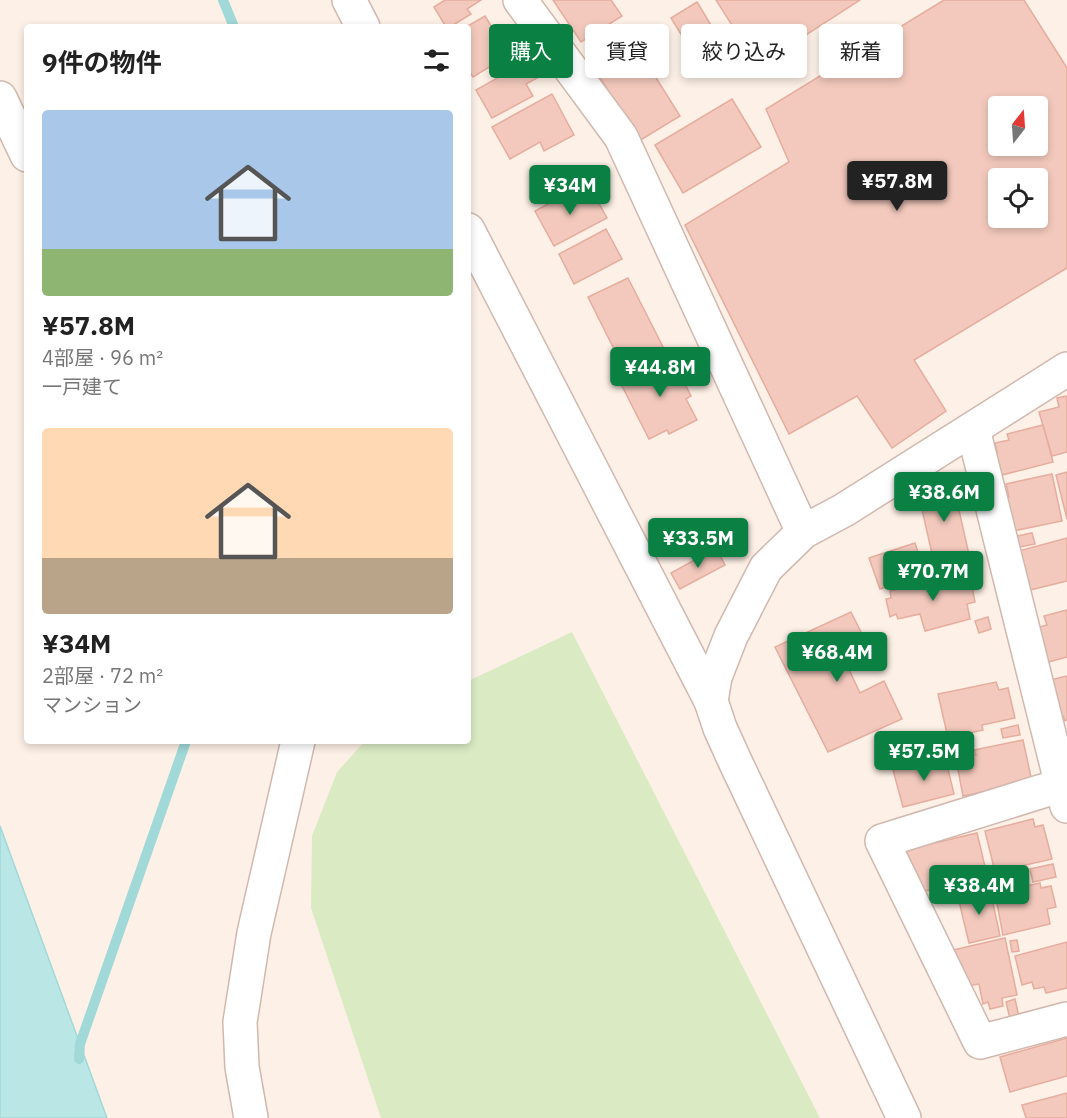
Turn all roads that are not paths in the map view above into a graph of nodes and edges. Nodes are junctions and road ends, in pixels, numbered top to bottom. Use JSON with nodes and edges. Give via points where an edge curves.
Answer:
{"nodes":[{"id":1,"x":349,"y":0,"type":"edge"},
{"id":2,"x":520,"y":0,"type":"edge"},
{"id":3,"x":361,"y":24,"type":"edge"},
{"id":4,"x":0,"y":98,"type":"edge"},
{"id":5,"x":24,"y":149,"type":"edge"},
{"id":6,"x":471,"y":236,"type":"edge"},
{"id":7,"x":1067,"y":369,"type":"edge"},
{"id":8,"x":973,"y":429,"type":"junction"},
{"id":9,"x":803,"y":532,"type":"junction"},
{"id":10,"x":711,"y":701,"type":"junction"},
{"id":11,"x":297,"y":744,"type":"edge"},
{"id":12,"x":1064,"y":796,"type":"edge"},
{"id":13,"x":1067,"y":1019,"type":"edge"},
{"id":14,"x":251,"y":1118,"type":"edge"},
{"id":15,"x":904,"y":1118,"type":"edge"}],
"edges":[{"from":1,"to":3,"type":"street"},
{"from":2,"to":9,"type":"street","via":[[621,136]]},
{"from":4,"to":5,"type":"street"},
{"from":6,"to":10,"type":"street"},
{"from":7,"to":8,"type":"street"},
{"from":8,"to":9,"type":"street"},
{"from":8,"to":12,"type":"street"},
{"from":9,"to":10,"type":"street","via":[[766,568],[731,636],[715,677]]},
{"from":10,"to":15,"type":"street","via":[[734,759]]},
{"from":11,"to":14,"type":"street","via":[[254,933],[240,1022],[242,1068]]},
{"from":12,"to":13,"type":"street","via":[[882,841],[980,1041]]}]}
